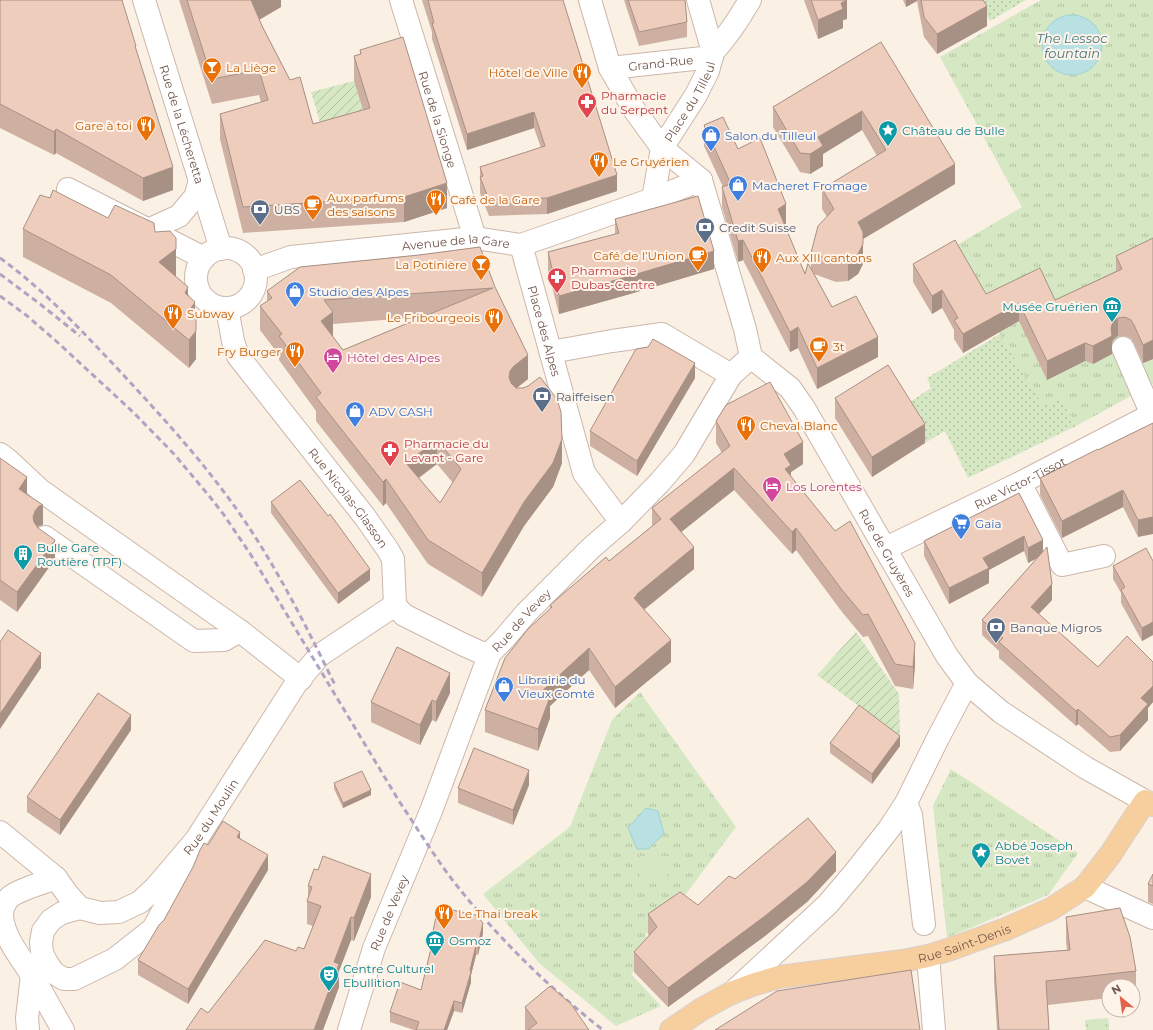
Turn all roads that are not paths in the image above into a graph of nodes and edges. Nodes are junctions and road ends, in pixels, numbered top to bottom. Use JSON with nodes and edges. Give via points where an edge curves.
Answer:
{"nodes":[{"id":1,"x":144,"y":0,"type":"edge"},
{"id":2,"x":402,"y":0,"type":"edge"},
{"id":3,"x":590,"y":0,"type":"edge"},
{"id":4,"x":698,"y":0,"type":"edge"},
{"id":5,"x":750,"y":0,"type":"edge"},
{"id":6,"x":712,"y":55,"type":"junction"},
{"id":7,"x":610,"y":68,"type":"junction"},
{"id":8,"x":662,"y":148,"type":"junction"},
{"id":9,"x":700,"y":180,"type":"junction"},
{"id":10,"x":200,"y":181,"type":"junction"},
{"id":11,"x":68,"y":189,"type":"dead end"},
{"id":12,"x":653,"y":199,"type":"junction"},
{"id":13,"x":148,"y":230,"type":"junction"},
{"id":14,"x":475,"y":238,"type":"junction"},
{"id":15,"x":521,"y":245,"type":"junction"},
{"id":16,"x":213,"y":253,"type":"junction"},
{"id":17,"x":254,"y":270,"type":"junction"},
{"id":18,"x":226,"y":308,"type":"junction"},
{"id":19,"x":1123,"y":348,"type":"dead end"},
{"id":20,"x":550,"y":352,"type":"junction"},
{"id":21,"x":750,"y":357,"type":"junction"},
{"id":22,"x":556,"y":374,"type":"junction"},
{"id":23,"x":731,"y":375,"type":"junction"},
{"id":24,"x":538,"y":387,"type":"edge"},
{"id":25,"x":1152,"y":415,"type":"edge"},
{"id":26,"x":0,"y":454,"type":"edge"},
{"id":27,"x":0,"y":472,"type":"edge"},
{"id":28,"x":1020,"y":483,"type":"junction"},
{"id":29,"x":40,"y":490,"type":"junction"},
{"id":30,"x":621,"y":522,"type":"junction"},
{"id":31,"x":45,"y":537,"type":"edge"},
{"id":32,"x":886,"y":548,"type":"junction"},
{"id":33,"x":1104,"y":556,"type":"dead end"},
{"id":34,"x":395,"y":605,"type":"junction"},
{"id":35,"x":240,"y":631,"type":"junction"},
{"id":36,"x":490,"y":653,"type":"junction"},
{"id":37,"x":301,"y":679,"type":"junction"},
{"id":38,"x":967,"y":683,"type":"junction"},
{"id":39,"x":906,"y":803,"type":"junction"},
{"id":40,"x":1149,"y":803,"type":"edge"},
{"id":41,"x":0,"y":832,"type":"edge"},
{"id":42,"x":196,"y":840,"type":"junction"},
{"id":43,"x":56,"y":878,"type":"junction"},
{"id":44,"x":1085,"y":887,"type":"junction"},
{"id":45,"x":80,"y":908,"type":"junction"},
{"id":46,"x":1153,"y":918,"type":"edge"},
{"id":47,"x":924,"y":924,"type":"dead end"},
{"id":48,"x":928,"y":956,"type":"junction"},
{"id":49,"x":32,"y":975,"type":"junction"},
{"id":50,"x":731,"y":993,"type":"junction"},
{"id":51,"x":28,"y":1030,"type":"edge"},
{"id":52,"x":63,"y":1030,"type":"edge"},
{"id":53,"x":349,"y":1030,"type":"edge"},
{"id":54,"x":671,"y":1030,"type":"edge"},
{"id":55,"x":934,"y":1030,"type":"edge"}],
"edges":[{"from":1,"to":10,"type":"street","name":"Rue de la Lécheretta"},
{"from":2,"to":14,"type":"street","name":"Rue de la Sionge"},
{"from":3,"to":7,"type":"street","name":"Grand-Rue"},
{"from":4,"to":6,"type":"street"},
{"from":5,"to":6,"type":"street","via":[[727,37]]},
{"from":6,"to":7,"type":"street","name":"Grand-Rue"},
{"from":6,"to":8,"type":"street","name":"Place du Tilleul","via":[[708,71],[696,95]]},
{"from":7,"to":8,"type":"street","name":"Grand-Rue","via":[[633,108]]},
{"from":8,"to":9,"type":"street","name":"Place du Tilleul"},
{"from":8,"to":12,"type":"street","name":"Place du Tilleul"},
{"from":9,"to":12,"type":"street"},
{"from":9,"to":21,"type":"street","via":[[745,329]]},
{"from":10,"to":13,"type":"street","via":[[195,198],[179,216]]},
{"from":10,"to":16,"type":"street","name":"Rue de la Lécheretta"},
{"from":11,"to":13,"type":"street"},
{"from":12,"to":15,"type":"street","name":"Avenue de la Gare"},
{"from":13,"to":16,"type":"street"},
{"from":14,"to":15,"type":"street","name":"Avenue de la Gare"},
{"from":14,"to":17,"type":"street","name":"Avenue de la Gare","via":[[291,257]]},
{"from":15,"to":20,"type":"street","name":"Place des Alpes"},
{"from":16,"to":17,"type":"street","via":[[229,249],[251,262]]},
{"from":16,"to":18,"type":"street","via":[[198,266],[196,286],[207,302],[216,307]]},
{"from":17,"to":18,"type":"street","via":[[256,279],[250,296],[235,307]]},
{"from":18,"to":34,"type":"street","name":"Rue Nicolas-Glasson","via":[[238,356],[388,550],[393,559]]},
{"from":19,"to":25,"type":"street"},
{"from":20,"to":22,"type":"street","name":"Place des Alpes"},
{"from":20,"to":23,"type":"street","via":[[612,340],[662,334]]},
{"from":21,"to":23,"type":"street","name":"Rue de Vevey"},
{"from":21,"to":32,"type":"street","name":"Rue de Gruyères","via":[[790,388]]},
{"from":22,"to":24,"type":"street"},
{"from":22,"to":30,"type":"street","name":"Place des Alpes","via":[[584,473]]},
{"from":23,"to":30,"type":"street","name":"Rue de Vevey","via":[[684,454]]},
{"from":25,"to":28,"type":"street","name":"Rue Victor-Tissot"},
{"from":26,"to":29,"type":"street"},
{"from":27,"to":29,"type":"street"},
{"from":28,"to":32,"type":"street","name":"Rue Victor-Tissot"},
{"from":28,"to":33,"type":"street","via":[[1062,566]]},
{"from":29,"to":35,"type":"street"},
{"from":30,"to":36,"type":"street","name":"Rue de Vevey","via":[[526,613]]},
{"from":31,"to":35,"type":"street","via":[[194,641],[224,640]]},
{"from":32,"to":38,"type":"street","name":"Rue de Gruyères","via":[[947,656]]},
{"from":34,"to":36,"type":"street","via":[[404,615],[464,645]]},
{"from":34,"to":37,"type":"street","name":"Rue du Moulin","via":[[320,655]]},
{"from":35,"to":37,"type":"street"},
{"from":36,"to":53,"type":"street","name":"Rue de Vevey","via":[[431,811],[374,948]]},
{"from":37,"to":42,"type":"street","name":"Rue du Moulin"},
{"from":38,"to":39,"type":"street","name":"Rue Saint-Denis"},
{"from":38,"to":40,"type":"street","name":"Rue de Gruyères","via":[[1011,719],[1086,768]]},
{"from":39,"to":47,"type":"street","via":[[911,815]]},
{"from":39,"to":50,"type":"street","name":"Rue Saint-Denis","via":[[889,829],[828,904]]},
{"from":40,"to":44,"type":"main road","name":"Rue Saint-Denis"},
{"from":41,"to":43,"type":"street"},
{"from":42,"to":45,"type":"street","name":"Rue du Moulin","via":[[140,902],[118,912],[100,913]]},
{"from":42,"to":45,"type":"street","via":[[182,876],[153,929],[115,959],[74,979],[64,979],[54,973],[42,953],[43,932],[51,920]]},
{"from":43,"to":45,"type":"street"},
{"from":43,"to":49,"type":"street","via":[[9,898],[4,906],[2,916],[5,929]]},
{"from":44,"to":46,"type":"street"},
{"from":44,"to":48,"type":"main road","name":"Rue Saint-Denis","via":[[1051,909],[1006,929]]},
{"from":48,"to":50,"type":"main road","name":"Rue Saint-Denis","via":[[779,977]]},
{"from":48,"to":55,"type":"street"},
{"from":49,"to":51,"type":"street"},
{"from":49,"to":52,"type":"street"},
{"from":50,"to":54,"type":"main road","name":"Rue Saint-Denis"}]}
